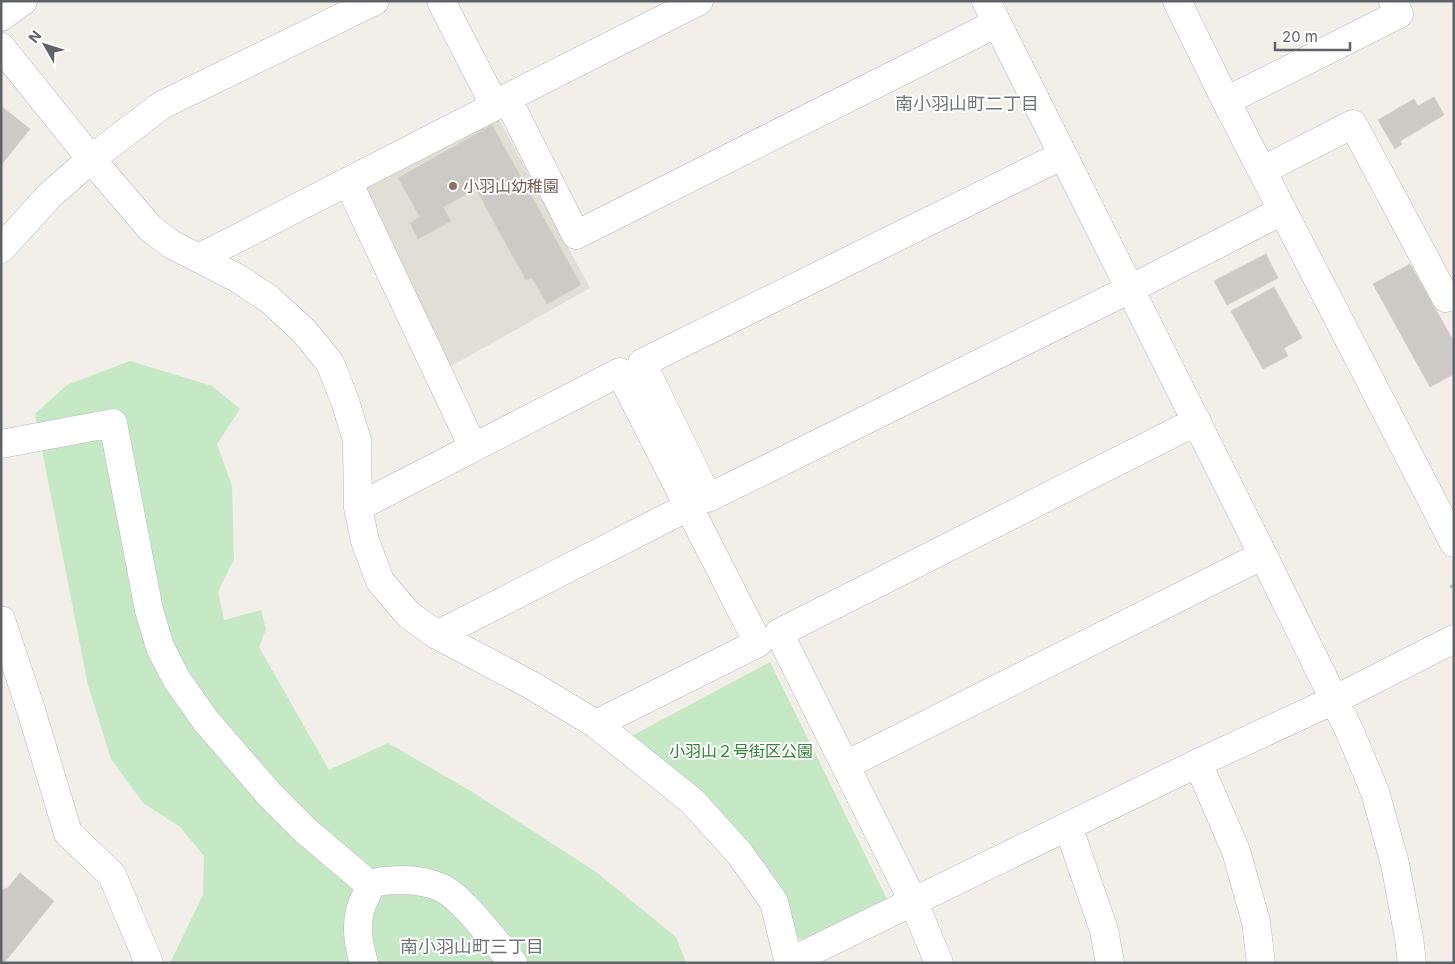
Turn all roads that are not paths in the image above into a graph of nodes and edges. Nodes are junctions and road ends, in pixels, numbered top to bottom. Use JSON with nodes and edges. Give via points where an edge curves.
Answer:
{"nodes":[{"id":1,"x":23,"y":1,"type":"edge"},
{"id":2,"x":375,"y":1,"type":"edge"},
{"id":3,"x":441,"y":1,"type":"edge"},
{"id":4,"x":699,"y":1,"type":"edge"},
{"id":5,"x":1177,"y":1,"type":"edge"},
{"id":6,"x":1393,"y":1,"type":"edge"},
{"id":7,"x":992,"y":12,"type":"edge"},
{"id":8,"x":1,"y":17,"type":"edge"},
{"id":9,"x":1,"y":47,"type":"edge"},
{"id":10,"x":1226,"y":101,"type":"junction"},
{"id":11,"x":1063,"y":155,"type":"junction"},
{"id":12,"x":91,"y":159,"type":"junction"},
{"id":13,"x":1263,"y":170,"type":"junction"},
{"id":14,"x":348,"y":182,"type":"junction"},
{"id":15,"x":1282,"y":211,"type":"junction"},
{"id":16,"x":1,"y":249,"type":"edge"},
{"id":17,"x":199,"y":258,"type":"junction"},
{"id":18,"x":1130,"y":289,"type":"junction"},
{"id":19,"x":1446,"y":298,"type":"dead end"},
{"id":20,"x":1197,"y":421,"type":"junction"},
{"id":21,"x":1,"y":444,"type":"edge"},
{"id":22,"x":473,"y":447,"type":"junction"},
{"id":23,"x":358,"y":507,"type":"junction"},
{"id":24,"x":688,"y":507,"type":"junction"},
{"id":25,"x":1454,"y":543,"type":"edge"},
{"id":26,"x":1263,"y":555,"type":"junction"},
{"id":27,"x":1,"y":620,"type":"edge"},
{"id":28,"x":437,"y":635,"type":"junction"},
{"id":29,"x":1454,"y":639,"type":"edge"},
{"id":30,"x":1334,"y":700,"type":"junction"},
{"id":31,"x":596,"y":724,"type":"junction"},
{"id":32,"x":1198,"y":763,"type":"junction"},
{"id":33,"x":846,"y":764,"type":"junction"},
{"id":34,"x":1068,"y":826,"type":"junction"},
{"id":35,"x":371,"y":886,"type":"junction"},
{"id":36,"x":913,"y":902,"type":"junction"},
{"id":37,"x":789,"y":962,"type":"edge"},
{"id":38,"x":149,"y":963,"type":"edge"},
{"id":39,"x":364,"y":963,"type":"edge"},
{"id":40,"x":513,"y":963,"type":"edge"},
{"id":41,"x":940,"y":963,"type":"edge"},
{"id":42,"x":1110,"y":963,"type":"edge"},
{"id":43,"x":1262,"y":963,"type":"edge"},
{"id":44,"x":1412,"y":963,"type":"edge"}],
"edges":[{"from":1,"to":8,"type":"street"},
{"from":2,"to":12,"type":"street","via":[[162,105]]},
{"from":3,"to":14,"type":"street","via":[[495,106]]},
{"from":4,"to":7,"type":"street","via":[[507,98],[576,234]]},
{"from":5,"to":10,"type":"street"},
{"from":6,"to":10,"type":"street","via":[[1399,14]]},
{"from":7,"to":11,"type":"street"},
{"from":9,"to":12,"type":"street"},
{"from":10,"to":13,"type":"street"},
{"from":11,"to":18,"type":"street"},
{"from":11,"to":18,"type":"street","via":[[642,363],[708,498]]},
{"from":12,"to":16,"type":"street","via":[[49,196]]},
{"from":12,"to":17,"type":"street","via":[[150,228],[171,244]]},
{"from":13,"to":15,"type":"street"},
{"from":13,"to":19,"type":"street","via":[[1353,124]]},
{"from":14,"to":17,"type":"street"},
{"from":14,"to":22,"type":"street"},
{"from":15,"to":18,"type":"street"},
{"from":15,"to":25,"type":"street"},
{"from":17,"to":23,"type":"street","via":[[269,299],[304,331],[330,363],[357,440]]},
{"from":18,"to":20,"type":"street"},
{"from":20,"to":26,"type":"street"},
{"from":20,"to":33,"type":"street","via":[[779,633]]},
{"from":21,"to":35,"type":"street","via":[[113,423],[149,610],[160,647],[176,680],[206,721],[270,795],[306,831]]},
{"from":22,"to":23,"type":"street"},
{"from":22,"to":24,"type":"street","via":[[620,372]]},
{"from":23,"to":28,"type":"street","via":[[365,541],[380,581],[408,615]]},
{"from":24,"to":28,"type":"street"},
{"from":24,"to":31,"type":"street","via":[[758,643]]},
{"from":26,"to":30,"type":"street"},
{"from":26,"to":33,"type":"street"},
{"from":27,"to":38,"type":"street","via":[[68,833],[112,875]]},
{"from":28,"to":31,"type":"street"},
{"from":29,"to":30,"type":"street"},
{"from":30,"to":32,"type":"street"},
{"from":30,"to":44,"type":"street","via":[[1375,792],[1395,864]]},
{"from":31,"to":37,"type":"street","via":[[692,802],[740,854],[774,902]]},
{"from":32,"to":34,"type":"street"},
{"from":32,"to":43,"type":"street","via":[[1236,851],[1256,922]]},
{"from":33,"to":36,"type":"street"},
{"from":34,"to":36,"type":"street"},
{"from":34,"to":42,"type":"street","via":[[1104,930]]},
{"from":35,"to":39,"type":"street","via":[[360,906],[357,928]]},
{"from":35,"to":40,"type":"street","via":[[382,881],[412,880],[442,889],[458,900]]},
{"from":36,"to":37,"type":"street"},
{"from":36,"to":41,"type":"street"}]}
